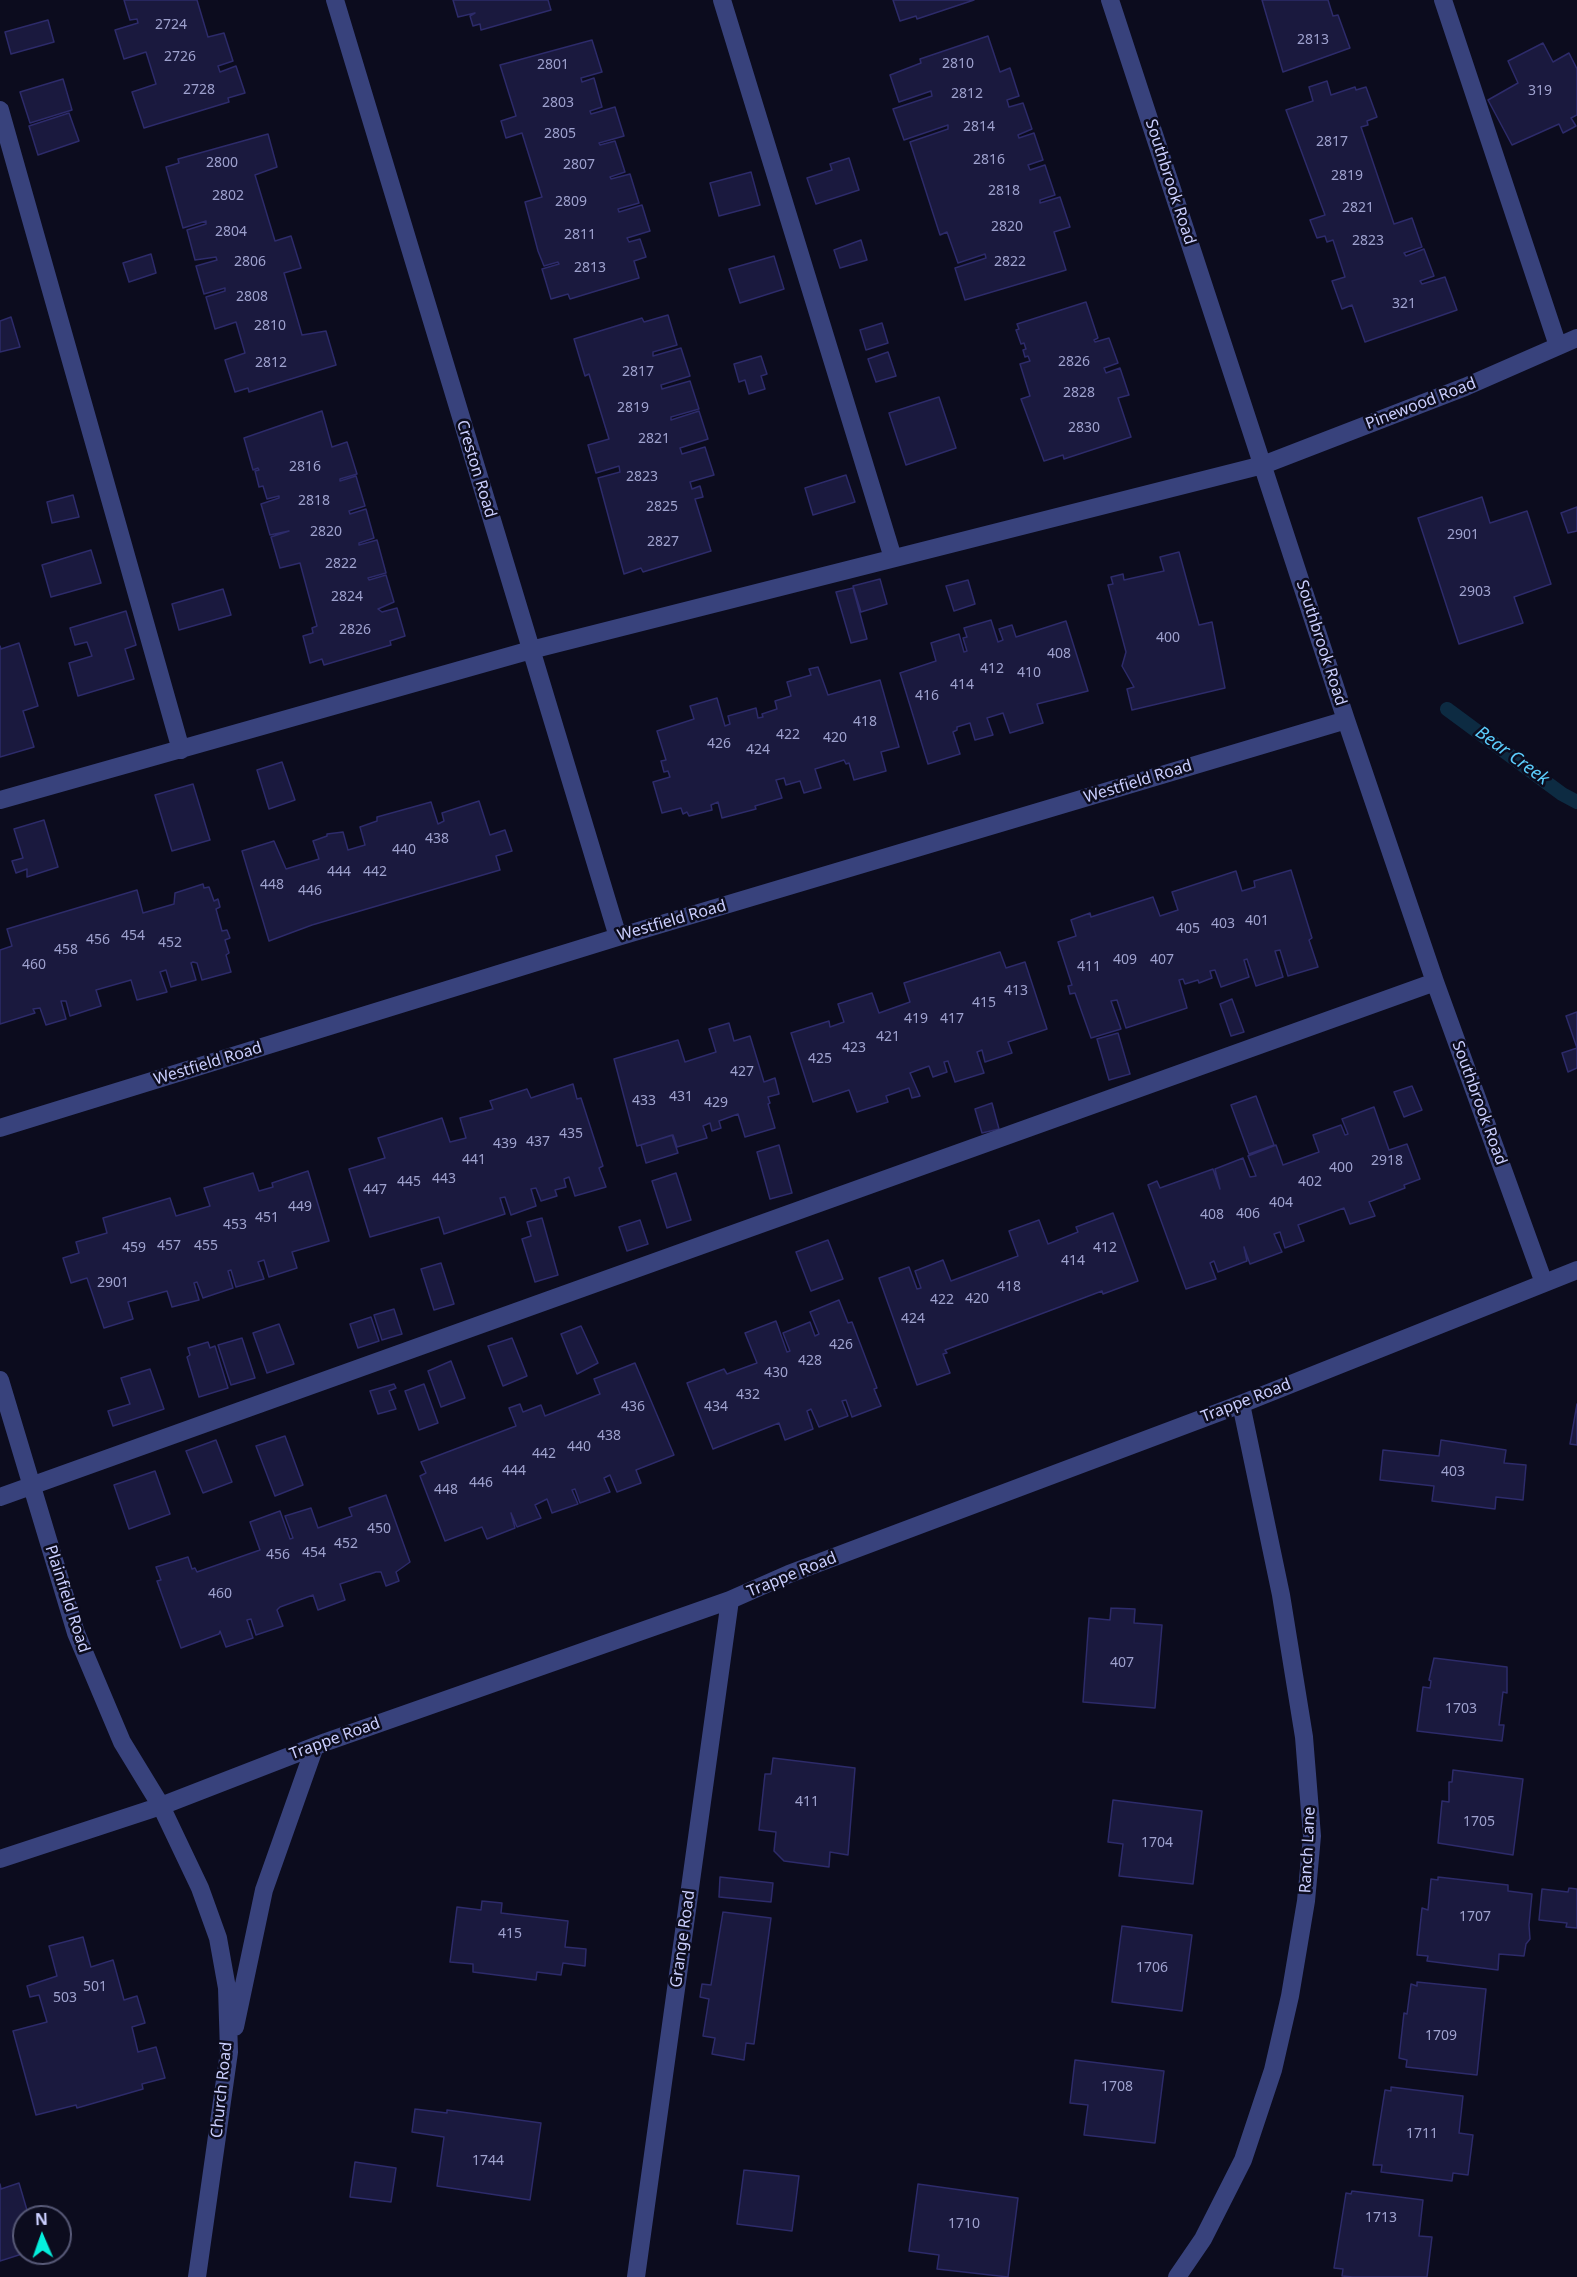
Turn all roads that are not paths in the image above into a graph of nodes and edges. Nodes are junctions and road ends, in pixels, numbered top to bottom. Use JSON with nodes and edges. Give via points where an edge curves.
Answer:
{"nodes":[{"id":1,"x":335,"y":0,"type":"edge"},
{"id":2,"x":722,"y":0,"type":"edge"},
{"id":3,"x":1110,"y":0,"type":"edge"},
{"id":4,"x":1443,"y":0,"type":"edge"},
{"id":5,"x":0,"y":110,"type":"edge"},
{"id":6,"x":1577,"y":338,"type":"edge"},
{"id":7,"x":1558,"y":346,"type":"junction"},
{"id":8,"x":1263,"y":465,"type":"junction"},
{"id":9,"x":893,"y":558,"type":"junction"},
{"id":10,"x":531,"y":650,"type":"junction"},
{"id":11,"x":1346,"y":720,"type":"junction"},
{"id":12,"x":181,"y":750,"type":"junction"},
{"id":13,"x":0,"y":800,"type":"edge"},
{"id":14,"x":618,"y":937,"type":"junction"},
{"id":15,"x":1435,"y":982,"type":"junction"},
{"id":16,"x":0,"y":1128,"type":"edge"},
{"id":17,"x":1577,"y":1270,"type":"edge"},
{"id":18,"x":1544,"y":1283,"type":"junction"},
{"id":19,"x":0,"y":1380,"type":"edge"},
{"id":20,"x":1241,"y":1404,"type":"junction"},
{"id":21,"x":32,"y":1486,"type":"junction"},
{"id":22,"x":0,"y":1497,"type":"edge"},
{"id":23,"x":730,"y":1600,"type":"junction"},
{"id":24,"x":315,"y":1746,"type":"junction"},
{"id":25,"x":161,"y":1806,"type":"junction"},
{"id":26,"x":0,"y":1859,"type":"edge"},
{"id":27,"x":229,"y":2052,"type":"junction"},
{"id":28,"x":198,"y":2277,"type":"edge"},
{"id":29,"x":636,"y":2277,"type":"edge"},
{"id":30,"x":1177,"y":2277,"type":"edge"}],
"edges":[{"from":1,"to":10,"type":"street","name":"Creston Road"},
{"from":2,"to":9,"type":"street"},
{"from":3,"to":8,"type":"street","name":"Southbrook Road"},
{"from":4,"to":7,"type":"street"},
{"from":5,"to":12,"type":"street"},
{"from":6,"to":7,"type":"street","name":"Pinewood Road"},
{"from":7,"to":8,"type":"street","name":"Pinewood Road","via":[[1465,387]]},
{"from":8,"to":9,"type":"street","name":"Pinewood Road"},
{"from":8,"to":11,"type":"street","name":"Southbrook Road"},
{"from":9,"to":10,"type":"street","name":"Pinewood Road"},
{"from":10,"to":12,"type":"street","name":"Pinewood Road"},
{"from":10,"to":14,"type":"street","name":"Creston Road"},
{"from":11,"to":14,"type":"street","name":"Westfield Road"},
{"from":11,"to":15,"type":"street","name":"Southbrook Road"},
{"from":12,"to":13,"type":"street","name":"Pinewood Road"},
{"from":14,"to":16,"type":"street","name":"Westfield Road"},
{"from":15,"to":18,"type":"street","name":"Southbrook Road"},
{"from":15,"to":21,"type":"street"},
{"from":17,"to":18,"type":"street","name":"Trappe Road"},
{"from":18,"to":20,"type":"street","name":"Trappe Road"},
{"from":19,"to":21,"type":"street","name":"Plainfield Road"},
{"from":20,"to":23,"type":"street","name":"Trappe Road","via":[[789,1574]]},
{"from":20,"to":30,"type":"street","name":"Ranch Lane","via":[[1281,1595],[1304,1737],[1312,1836],[1292,1986],[1273,2070],[1243,2160],[1203,2239]]},
{"from":21,"to":22,"type":"street"},
{"from":21,"to":25,"type":"street","name":"Plainfield Road","via":[[76,1633],[102,1698],[122,1742]]},
{"from":23,"to":24,"type":"street","name":"Trappe Road"},
{"from":23,"to":29,"type":"street","name":"Grange Road"},
{"from":24,"to":25,"type":"street","name":"Trappe Road"},
{"from":24,"to":27,"type":"street","via":[[264,1890]]},
{"from":25,"to":26,"type":"street","name":"Trappe Road"},
{"from":25,"to":27,"type":"street","name":"Church Road","via":[[200,1888],[218,1938],[227,1988]]},
{"from":27,"to":28,"type":"street","name":"Church Road"}]}
